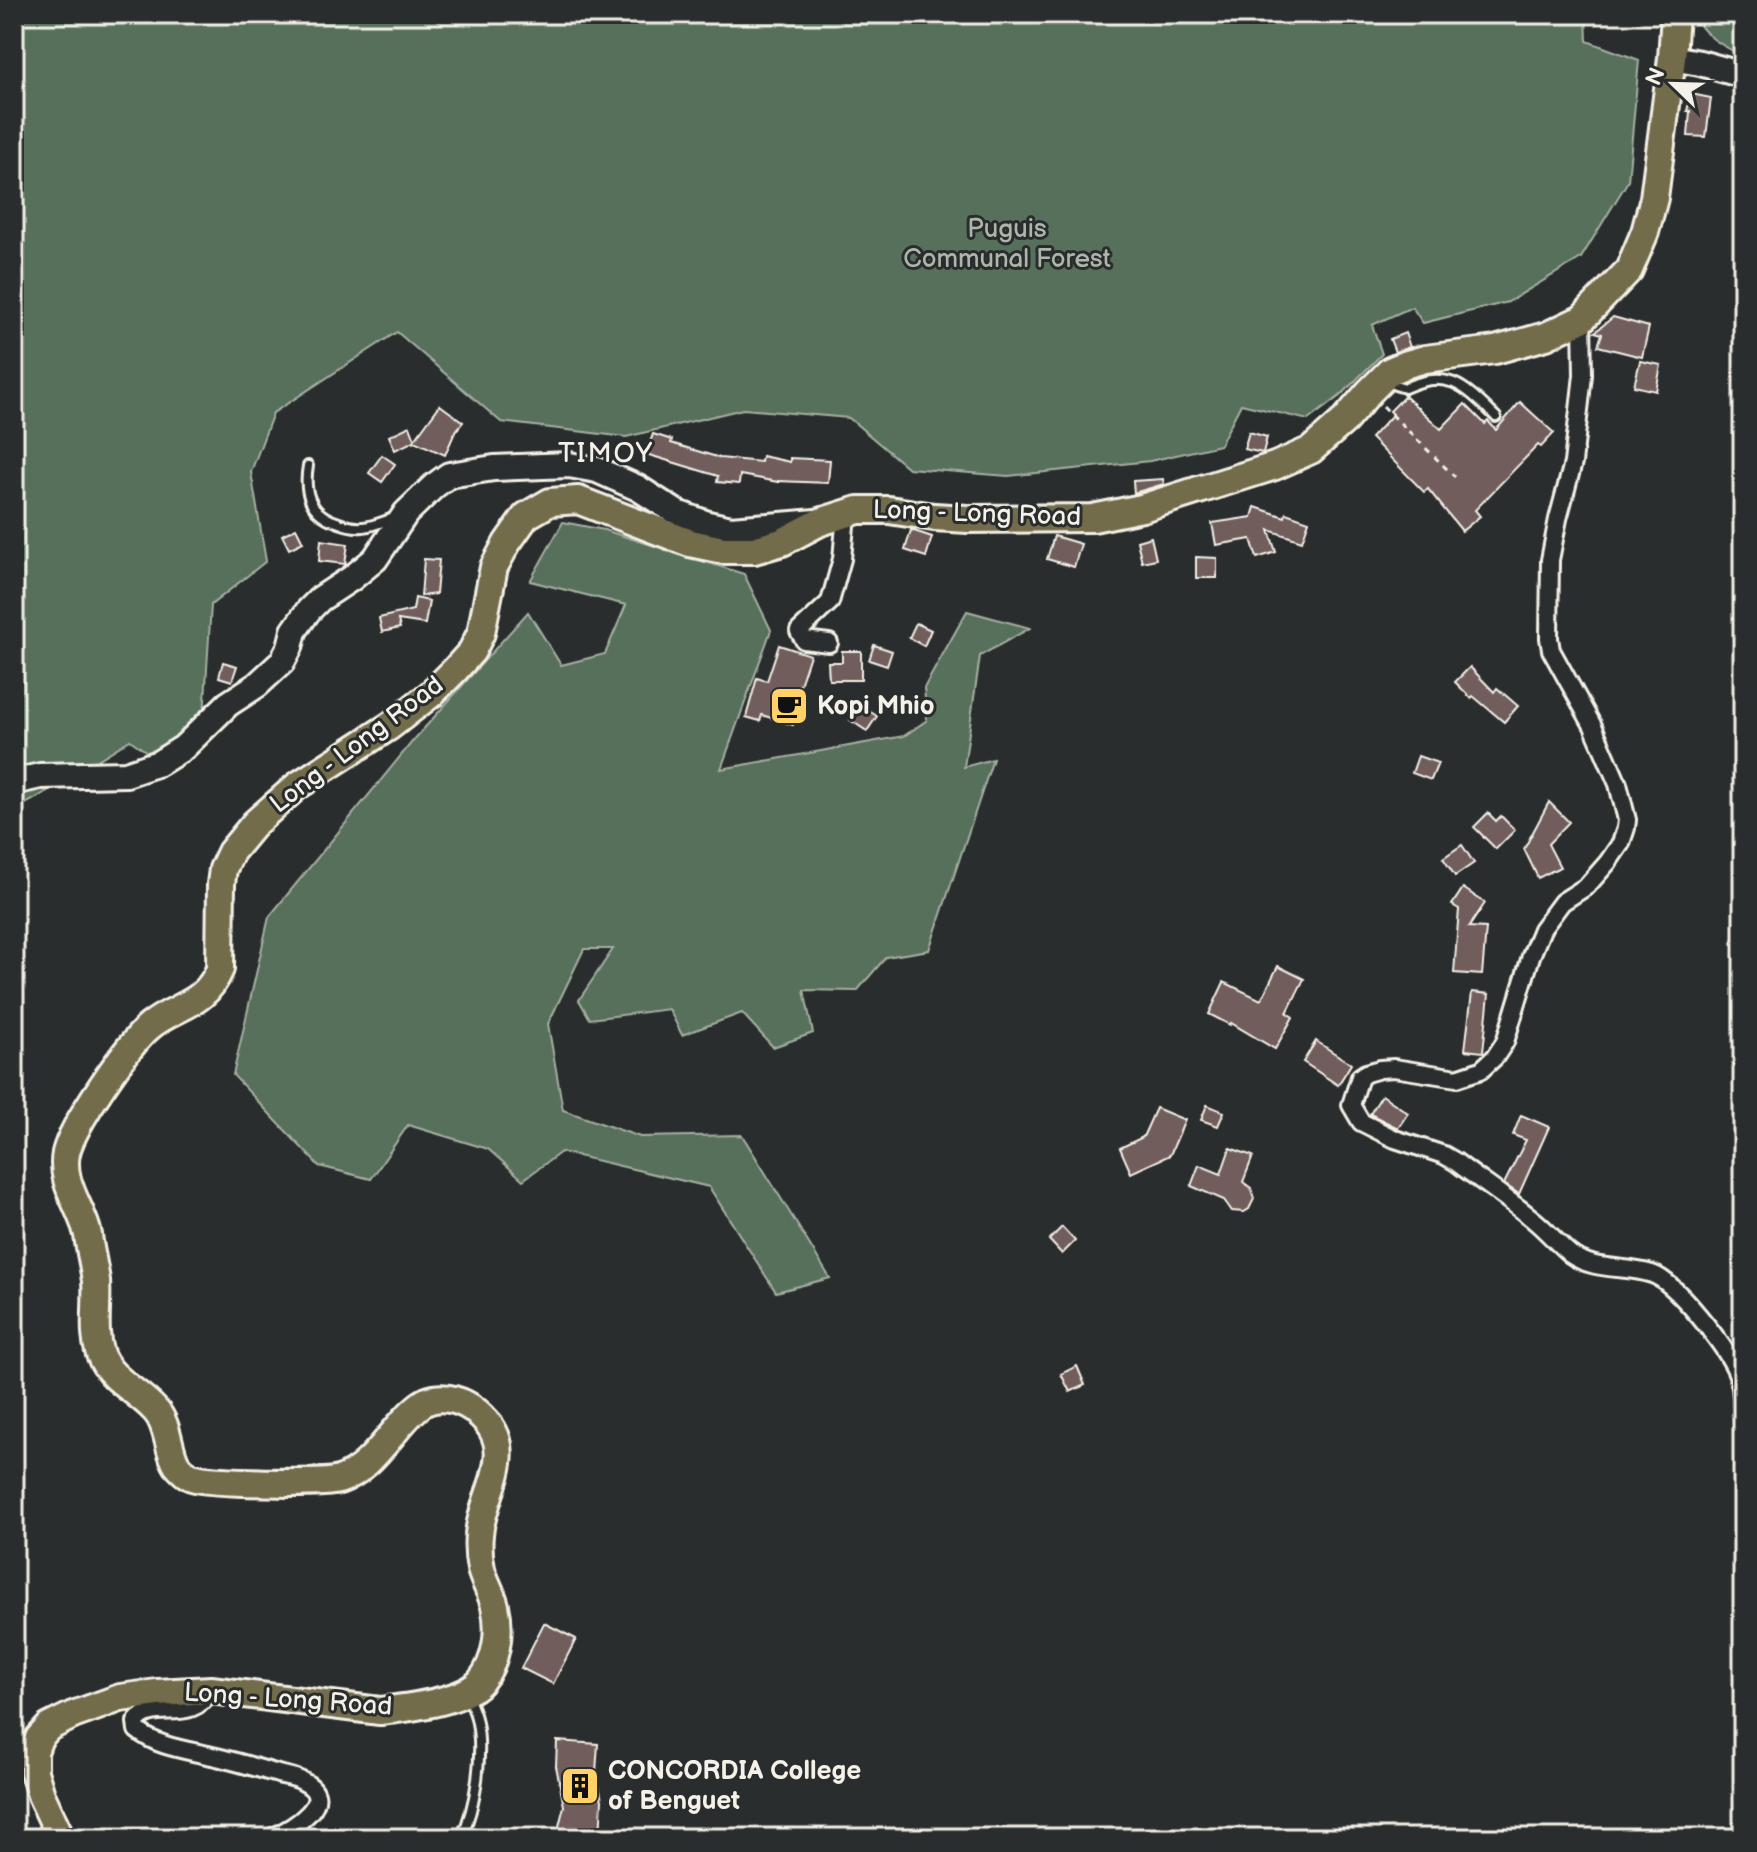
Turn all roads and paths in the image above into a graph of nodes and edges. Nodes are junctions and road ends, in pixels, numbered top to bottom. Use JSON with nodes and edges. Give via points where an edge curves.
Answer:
{"nodes":[{"id":1,"x":1675,"y":14,"type":"edge"},
{"id":2,"x":1672,"y":58,"type":"junction"},
{"id":3,"x":1743,"y":75,"type":"edge"},
{"id":4,"x":1582,"y":319,"type":"junction"},
{"id":5,"x":1377,"y":384,"type":"junction"},
{"id":6,"x":1496,"y":417,"type":"dead end"},
{"id":7,"x":308,"y":466,"type":"dead end"},
{"id":8,"x":1455,"y":477,"type":"dead end"},
{"id":9,"x":406,"y":513,"type":"junction"},
{"id":10,"x":846,"y":514,"type":"junction"},
{"id":11,"x":820,"y":522,"type":"junction"},
{"id":12,"x":829,"y":643,"type":"dead end"},
{"id":13,"x":14,"y":782,"type":"edge"},
{"id":14,"x":1743,"y":1418,"type":"edge"},
{"id":15,"x":211,"y":1690,"type":"junction"},
{"id":16,"x":466,"y":1693,"type":"junction"},
{"id":17,"x":61,"y":1838,"type":"edge"},
{"id":18,"x":271,"y":1838,"type":"edge"},
{"id":19,"x":461,"y":1838,"type":"edge"}],
"edges":[{"from":1,"to":2,"type":"main road","name":"Long - Long Road"},
{"from":2,"to":3,"type":"street"},
{"from":2,"to":4,"type":"main road","name":"Long - Long Road","via":[[1645,232],[1629,270]]},
{"from":4,"to":5,"type":"main road","name":"Long - Long Road","via":[[1515,346],[1404,365]]},
{"from":4,"to":14,"type":"street","via":[[1583,375],[1573,463],[1550,560],[1549,638],[1618,784],[1626,828],[1608,862],[1587,886],[1562,902],[1542,929],[1505,1042],[1495,1057],[1481,1070],[1457,1078],[1394,1068],[1366,1073],[1351,1105],[1361,1122],[1456,1162],[1570,1254],[1588,1264],[1666,1281],[1736,1369]]},
{"from":5,"to":6,"type":"lane","via":[[1405,388],[1440,377],[1475,396]]},
{"from":5,"to":8,"type":"path"},
{"from":5,"to":10,"type":"main road","name":"Long - Long Road","via":[[1311,450],[1142,508],[1093,518],[968,519],[889,510]]},
{"from":7,"to":9,"type":"lane","via":[[305,483],[321,516],[363,527]]},
{"from":9,"to":11,"type":"street","via":[[449,475],[569,465],[597,470],[708,524],[731,529]]},
{"from":9,"to":13,"type":"street","via":[[375,559],[308,611],[282,662],[183,748],[126,774],[40,776]]},
{"from":10,"to":11,"type":"main road","name":"Long - Long Road"},
{"from":10,"to":12,"type":"street","via":[[842,559],[830,602],[799,631],[804,640]]},
{"from":11,"to":16,"type":"main road","name":"Long - Long Road","via":[[782,542],[754,550],[723,550],[690,543],[578,500],[550,502],[526,516],[494,567],[481,633],[472,651],[431,694],[390,726],[297,786],[231,852],[221,884],[220,969],[215,980],[201,997],[152,1024],[127,1049],[72,1134],[65,1155],[66,1179],[86,1228],[96,1279],[94,1325],[100,1353],[110,1373],[159,1413],[176,1464],[191,1477],[336,1481],[356,1472],[427,1401],[446,1398],[480,1414],[496,1436],[499,1466],[479,1534],[481,1569],[495,1606],[497,1632],[494,1657],[481,1681]]},
{"from":15,"to":16,"type":"main road","name":"Long - Long Road","via":[[380,1711]]},
{"from":15,"to":17,"type":"main road","name":"Long - Long Road","via":[[120,1698],[49,1727],[34,1752],[34,1772]]},
{"from":15,"to":18,"type":"street","via":[[190,1709],[140,1717],[137,1730],[163,1744],[303,1781],[314,1791],[315,1807]]},
{"from":16,"to":19,"type":"lane","via":[[476,1718],[480,1765]]}]}
